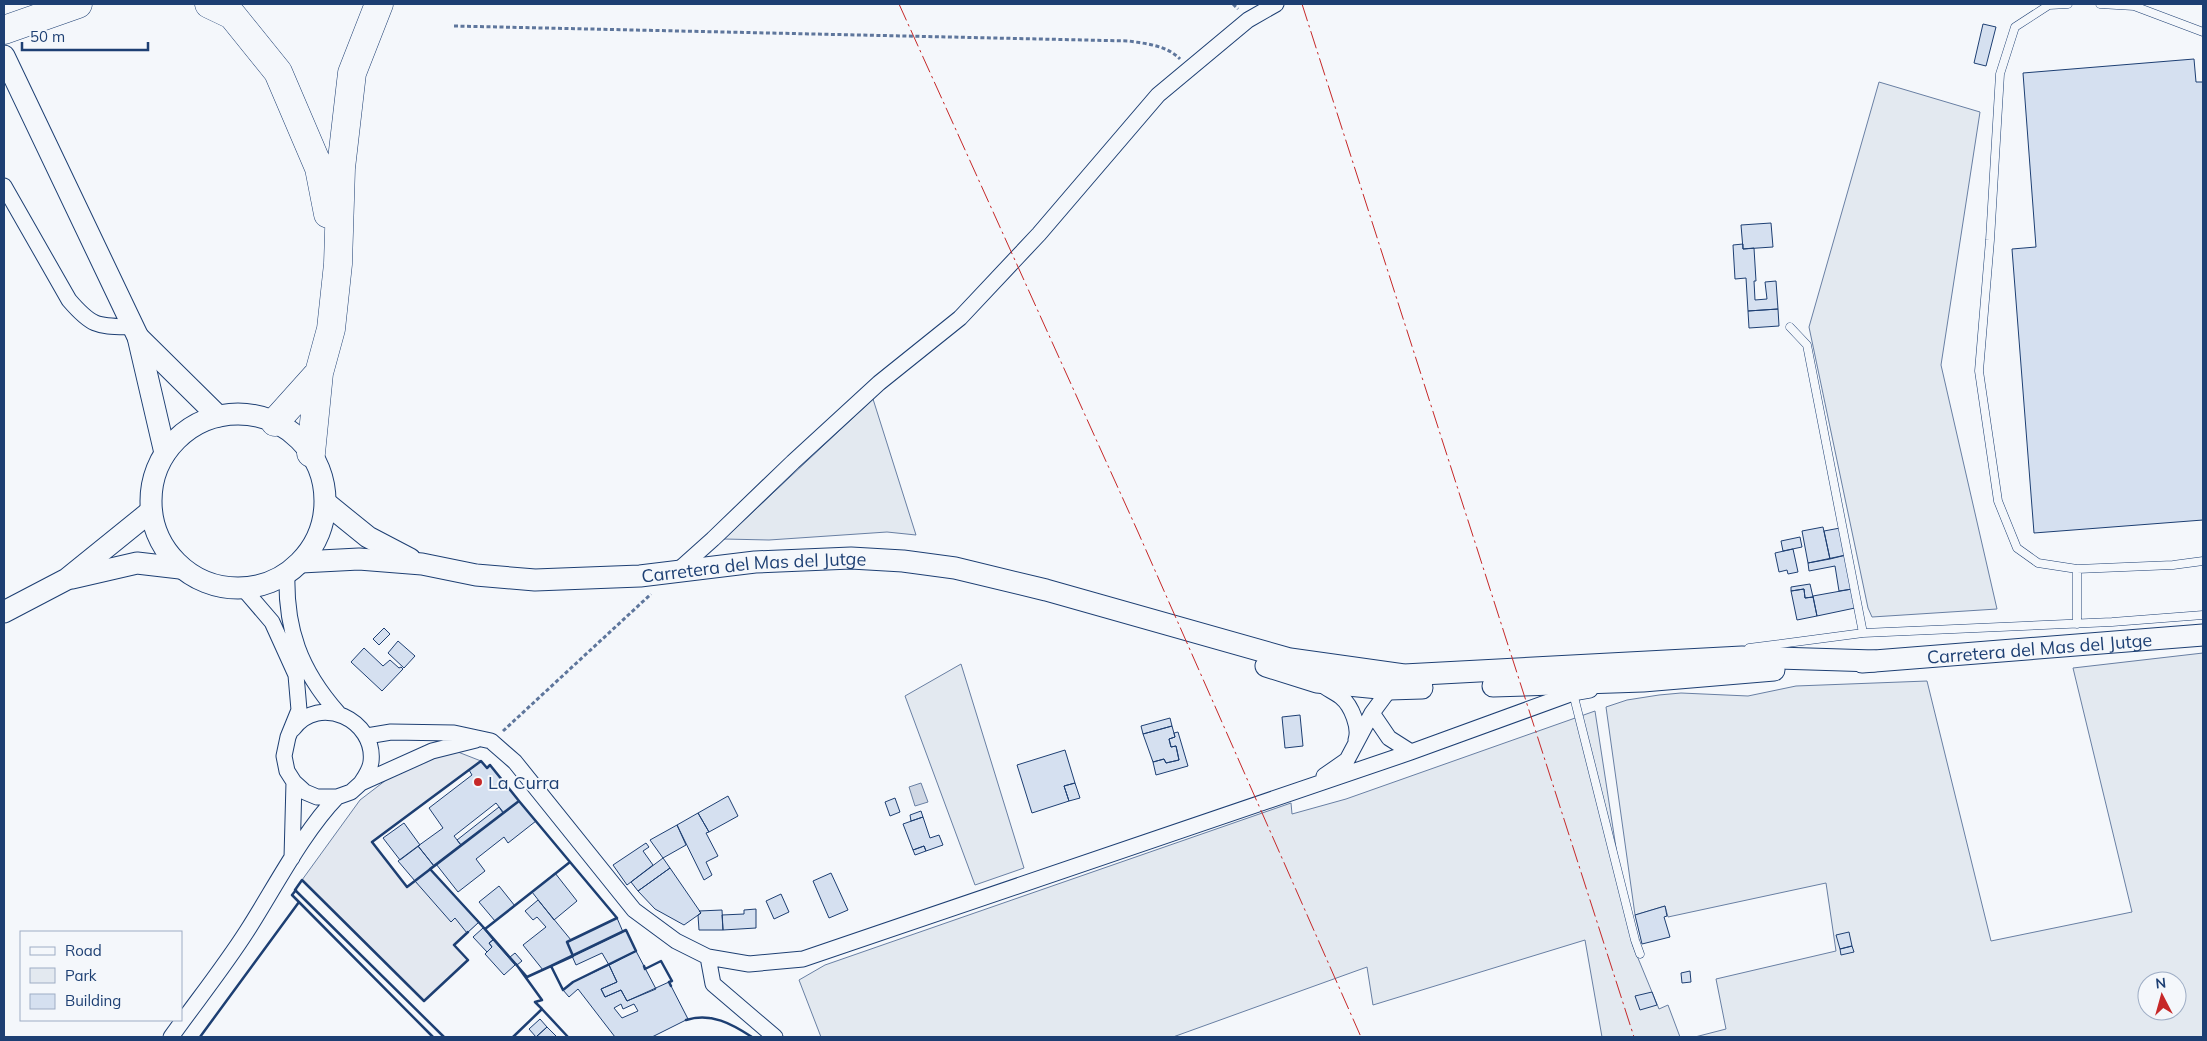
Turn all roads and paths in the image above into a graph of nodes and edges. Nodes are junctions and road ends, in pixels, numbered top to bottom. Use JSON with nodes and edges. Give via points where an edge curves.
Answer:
{"nodes":[{"id":1,"x":42,"y":4,"type":"edge"},
{"id":2,"x":78,"y":4,"type":"edge"},
{"id":3,"x":209,"y":4,"type":"edge"},
{"id":4,"x":379,"y":4,"type":"edge"},
{"id":5,"x":1276,"y":4,"type":"edge"},
{"id":6,"x":2068,"y":4,"type":"edge"},
{"id":7,"x":2100,"y":4,"type":"edge"},
{"id":8,"x":4,"y":17,"type":"edge"},
{"id":9,"x":454,"y":26,"type":"dead end"},
{"id":10,"x":4,"y":30,"type":"edge"},
{"id":11,"x":2203,"y":32,"type":"edge"},
{"id":12,"x":4,"y":56,"type":"edge"},
{"id":13,"x":1189,"y":68,"type":"junction"},
{"id":14,"x":4,"y":186,"type":"edge"},
{"id":15,"x":338,"y":264,"type":"junction"},
{"id":16,"x":1790,"y":327,"type":"dead end"},
{"id":17,"x":136,"y":332,"type":"junction"},
{"id":18,"x":319,"y":373,"type":"junction"},
{"id":19,"x":218,"y":416,"type":"junction"},
{"id":20,"x":276,"y":422,"type":"junction"},
{"id":21,"x":165,"y":453,"type":"junction"},
{"id":22,"x":311,"y":453,"type":"junction"},
{"id":23,"x":326,"y":503,"type":"junction"},
{"id":24,"x":150,"y":511,"type":"junction"},
{"id":25,"x":2203,"y":561,"type":"edge"},
{"id":26,"x":422,"y":564,"type":"junction"},
{"id":27,"x":294,"y":567,"type":"junction"},
{"id":28,"x":180,"y":568,"type":"junction"},
{"id":29,"x":2077,"y":569,"type":"junction"},
{"id":30,"x":675,"y":573,"type":"junction"},
{"id":31,"x":67,"y":579,"type":"junction"},
{"id":32,"x":242,"y":587,"type":"junction"},
{"id":33,"x":1082,"y":601,"type":"junction"},
{"id":34,"x":4,"y":612,"type":"edge"},
{"id":35,"x":2203,"y":615,"type":"edge"},
{"id":36,"x":2077,"y":624,"type":"junction"},
{"id":37,"x":1863,"y":633,"type":"junction"},
{"id":38,"x":2203,"y":635,"type":"edge"},
{"id":39,"x":1642,"y":673,"type":"junction"},
{"id":40,"x":1317,"y":682,"type":"junction"},
{"id":41,"x":1397,"y":682,"type":"junction"},
{"id":42,"x":1573,"y":693,"type":"junction"},
{"id":43,"x":1372,"y":712,"type":"junction"},
{"id":44,"x":338,"y":713,"type":"junction"},
{"id":45,"x":367,"y":736,"type":"junction"},
{"id":46,"x":288,"y":737,"type":"junction"},
{"id":47,"x":485,"y":740,"type":"junction"},
{"id":48,"x":1355,"y":746,"type":"junction"},
{"id":49,"x":1411,"y":752,"type":"junction"},
{"id":50,"x":294,"y":782,"type":"junction"},
{"id":51,"x":361,"y":783,"type":"junction"},
{"id":52,"x":1302,"y":790,"type":"junction"},
{"id":53,"x":337,"y":798,"type":"junction"},
{"id":54,"x":292,"y":858,"type":"junction"},
{"id":55,"x":1640,"y":954,"type":"dead end"},
{"id":56,"x":708,"y":958,"type":"junction"},
{"id":57,"x":171,"y":1037,"type":"edge"},
{"id":58,"x":775,"y":1037,"type":"edge"}],
"edges":[{"from":1,"to":8,"type":"highway"},
{"from":2,"to":10,"type":"highway"},
{"from":3,"to":15,"type":"highway","via":[[232,15],[278,72],[319,168]]},
{"from":4,"to":15,"type":"highway","via":[[352,73],[341,168]]},
{"from":5,"to":13,"type":"street","via":[[1248,20]]},
{"from":6,"to":29,"type":"lane","via":[[2049,5],[2014,27],[2000,74],[1979,371],[1998,501],[2017,548],[2038,563]]},
{"from":7,"to":11,"type":"lane","via":[[2134,6]]},
{"from":9,"to":13,"type":"path","via":[[1129,41],[1156,45],[1173,52]]},
{"from":12,"to":17,"type":"street"},
{"from":13,"to":30,"type":"street","via":[[1158,96],[1039,234],[960,318],[879,383]]},
{"from":14,"to":17,"type":"street","via":[[69,300],[82,315],[99,326]]},
{"from":15,"to":18,"type":"highway","via":[[331,329]]},
{"from":16,"to":37,"type":"lane","via":[[1807,345]]},
{"from":17,"to":19,"type":"street"},
{"from":17,"to":21,"type":"street"},
{"from":18,"to":20,"type":"highway"},
{"from":18,"to":22,"type":"highway"},
{"from":19,"to":20,"type":"street","via":[[246,414]]},
{"from":19,"to":21,"type":"street","via":[[190,428]]},
{"from":20,"to":22,"type":"street","via":[[290,431]]},
{"from":21,"to":24,"type":"street","via":[[152,480]]},
{"from":22,"to":23,"type":"street","via":[[321,473]]},
{"from":23,"to":26,"type":"street","name":"Carretera del Mas del Jutge","via":[[368,537]]},
{"from":23,"to":27,"type":"street","via":[[318,537]]},
{"from":24,"to":28,"type":"street","via":[[159,540]]},
{"from":24,"to":31,"type":"street"},
{"from":25,"to":29,"type":"lane"},
{"from":26,"to":27,"type":"street","name":"Carretera del Mas del Jutge","via":[[359,558]]},
{"from":26,"to":30,"type":"street","name":"Carretera del Mas del Jutge","via":[[476,576],[536,580]]},
{"from":27,"to":32,"type":"street","via":[[271,582]]},
{"from":27,"to":44,"type":"street","via":[[286,590],[291,630],[313,683]]},
{"from":28,"to":31,"type":"street","via":[[137,563]]},
{"from":28,"to":32,"type":"street","via":[[207,583],[235,589]]},
{"from":29,"to":36,"type":"lane"},
{"from":30,"to":33,"type":"street","name":"Carretera del Mas del Jutge","via":[[754,562],[851,558],[903,561],[956,568]]},
{"from":30,"to":47,"type":"path"},
{"from":31,"to":34,"type":"street"},
{"from":32,"to":46,"type":"street","via":[[272,622],[296,675],[299,710]]},
{"from":33,"to":40,"type":"street","via":[[1202,646]]},
{"from":33,"to":41,"type":"street","via":[[1290,659]]},
{"from":35,"to":36,"type":"lane"},
{"from":36,"to":37,"type":"lane"},
{"from":37,"to":39,"type":"lane","via":[[1799,640]]},
{"from":38,"to":39,"type":"street","name":"Carretera del Mas del Jutge","via":[[1874,661]]},
{"from":39,"to":41,"type":"street","name":"Carretera del Mas del Jutge"},
{"from":39,"to":42,"type":"street"},
{"from":40,"to":41,"type":"street"},
{"from":40,"to":48,"type":"street","via":[[1343,698],[1359,732]]},
{"from":41,"to":43,"type":"street"},
{"from":42,"to":49,"type":"street"},
{"from":42,"to":55,"type":"lane"},
{"from":43,"to":48,"type":"street"},
{"from":43,"to":49,"type":"street","via":[[1389,738]]},
{"from":44,"to":45,"type":"street","via":[[358,724]]},
{"from":44,"to":46,"type":"street","via":[[322,712],[310,716],[297,724]]},
{"from":45,"to":47,"type":"street","via":[[391,732],[454,733]]},
{"from":45,"to":51,"type":"street","via":[[371,762]]},
{"from":46,"to":50,"type":"street","via":[[284,756],[287,771]]},
{"from":47,"to":51,"type":"street","via":[[432,751]]},
{"from":47,"to":56,"type":"street","via":[[515,762],[634,910],[676,941]]},
{"from":48,"to":52,"type":"street","via":[[1338,768]]},
{"from":49,"to":52,"type":"street"},
{"from":50,"to":53,"type":"street","via":[[305,792],[318,797]]},
{"from":50,"to":54,"type":"street"},
{"from":51,"to":53,"type":"street"},
{"from":52,"to":56,"type":"street","via":[[803,959],[749,964]]},
{"from":53,"to":54,"type":"street"},
{"from":54,"to":57,"type":"street","via":[[246,933]]},
{"from":56,"to":58,"type":"street","via":[[713,984]]}]}
